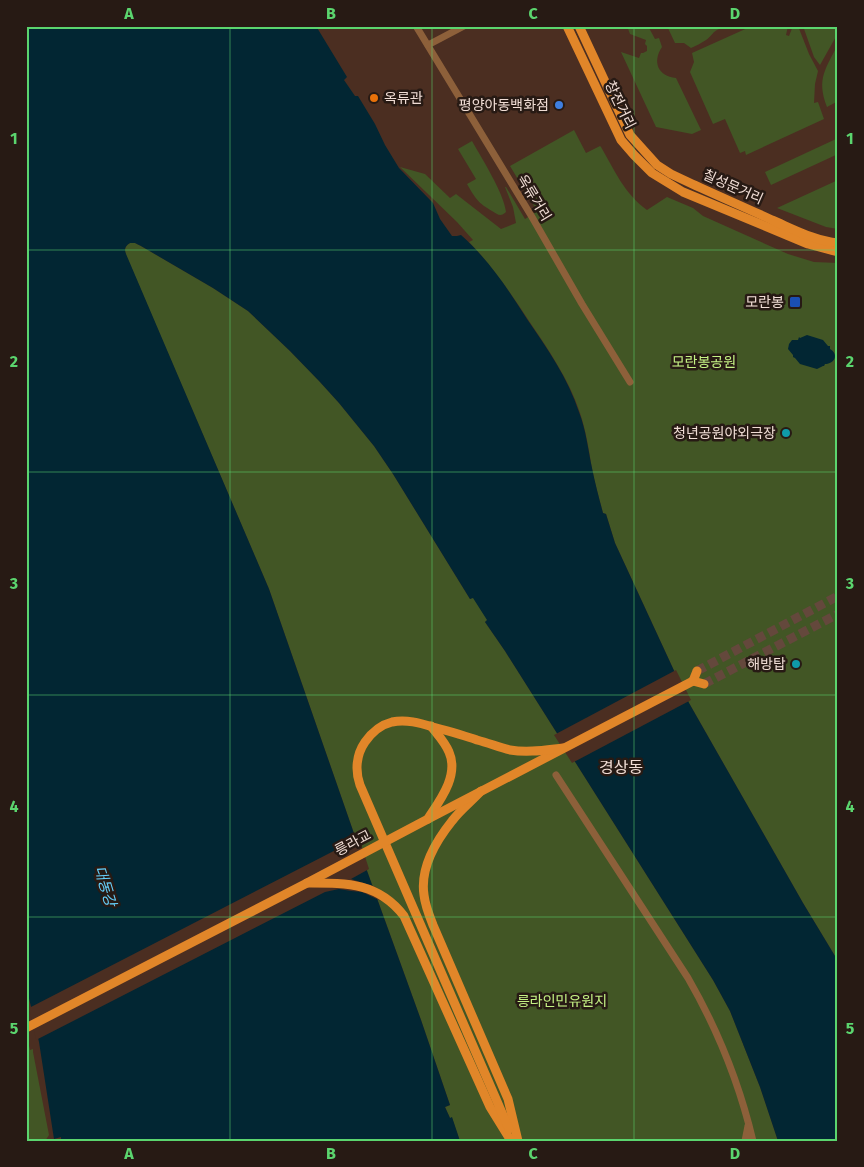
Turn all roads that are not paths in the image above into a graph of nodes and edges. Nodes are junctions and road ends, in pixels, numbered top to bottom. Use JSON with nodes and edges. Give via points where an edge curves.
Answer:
{"nodes":[{"id":1,"x":416,"y":26,"type":"edge"},
{"id":2,"x":464,"y":26,"type":"edge"},
{"id":3,"x":567,"y":26,"type":"edge"},
{"id":4,"x":579,"y":26,"type":"edge"},
{"id":5,"x":428,"y":45,"type":"junction"},
{"id":6,"x":630,"y":135,"type":"joint"},
{"id":7,"x":665,"y":182,"type":"joint"},
{"id":8,"x":838,"y":243,"type":"edge"},
{"id":9,"x":838,"y":252,"type":"edge"},
{"id":10,"x":630,"y":382,"type":"dead end"},
{"id":11,"x":697,"y":671,"type":"tunnel mouth"},
{"id":12,"x":693,"y":681,"type":"junction"},
{"id":13,"x":704,"y":684,"type":"tunnel mouth"},
{"id":14,"x":431,"y":726,"type":"junction"},
{"id":15,"x":563,"y":748,"type":"junction"},
{"id":16,"x":556,"y":775,"type":"dead end"},
{"id":17,"x":481,"y":791,"type":"junction"},
{"id":18,"x":428,"y":819,"type":"junction"},
{"id":19,"x":307,"y":883,"type":"junction"},
{"id":20,"x":26,"y":1028,"type":"edge"},
{"id":21,"x":748,"y":1121,"type":"junction"},
{"id":22,"x":515,"y":1141,"type":"edge"},
{"id":23,"x":745,"y":1141,"type":"edge"},
{"id":24,"x":753,"y":1141,"type":"edge"}],
"edges":[{"from":1,"to":5,"type":"street","name":"옥류거리"},
{"from":2,"to":5,"type":"street"},
{"from":3,"to":7,"type":"main road","name":"창전거리","via":[[621,140],[634,156]]},
{"from":4,"to":6,"type":"main road","name":"창전거리"},
{"from":5,"to":10,"type":"street","name":"옥류거리"},
{"from":6,"to":8,"type":"main road","name":"칠성문거리","via":[[657,165],[671,174],[791,228]]},
{"from":7,"to":9,"type":"main road","name":"칠성문거리","via":[[757,224]]},
{"from":11,"to":12,"type":"main road"},
{"from":12,"to":13,"type":"main road"},
{"from":12,"to":15,"type":"main road","name":"릉라교"},
{"from":14,"to":15,"type":"main road","via":[[521,752]]},
{"from":14,"to":18,"type":"main road","via":[[450,753],[452,767],[445,791]]},
{"from":14,"to":22,"type":"main road","via":[[410,722],[390,723],[379,728],[362,746],[357,776]]},
{"from":15,"to":17,"type":"main road","name":"릉라교"},
{"from":16,"to":21,"type":"street","via":[[704,1006],[736,1081]]},
{"from":17,"to":18,"type":"main road","name":"릉라교"},
{"from":17,"to":22,"type":"main road","via":[[444,832],[430,858],[424,894],[432,925],[508,1099]]},
{"from":18,"to":19,"type":"main road","name":"릉라교","bridge":true},
{"from":19,"to":20,"type":"main road","name":"릉라교"},
{"from":19,"to":22,"type":"main road","via":[[354,885],[392,902],[404,916],[490,1107]]},
{"from":21,"to":23,"type":"street"},
{"from":21,"to":24,"type":"street"}]}
